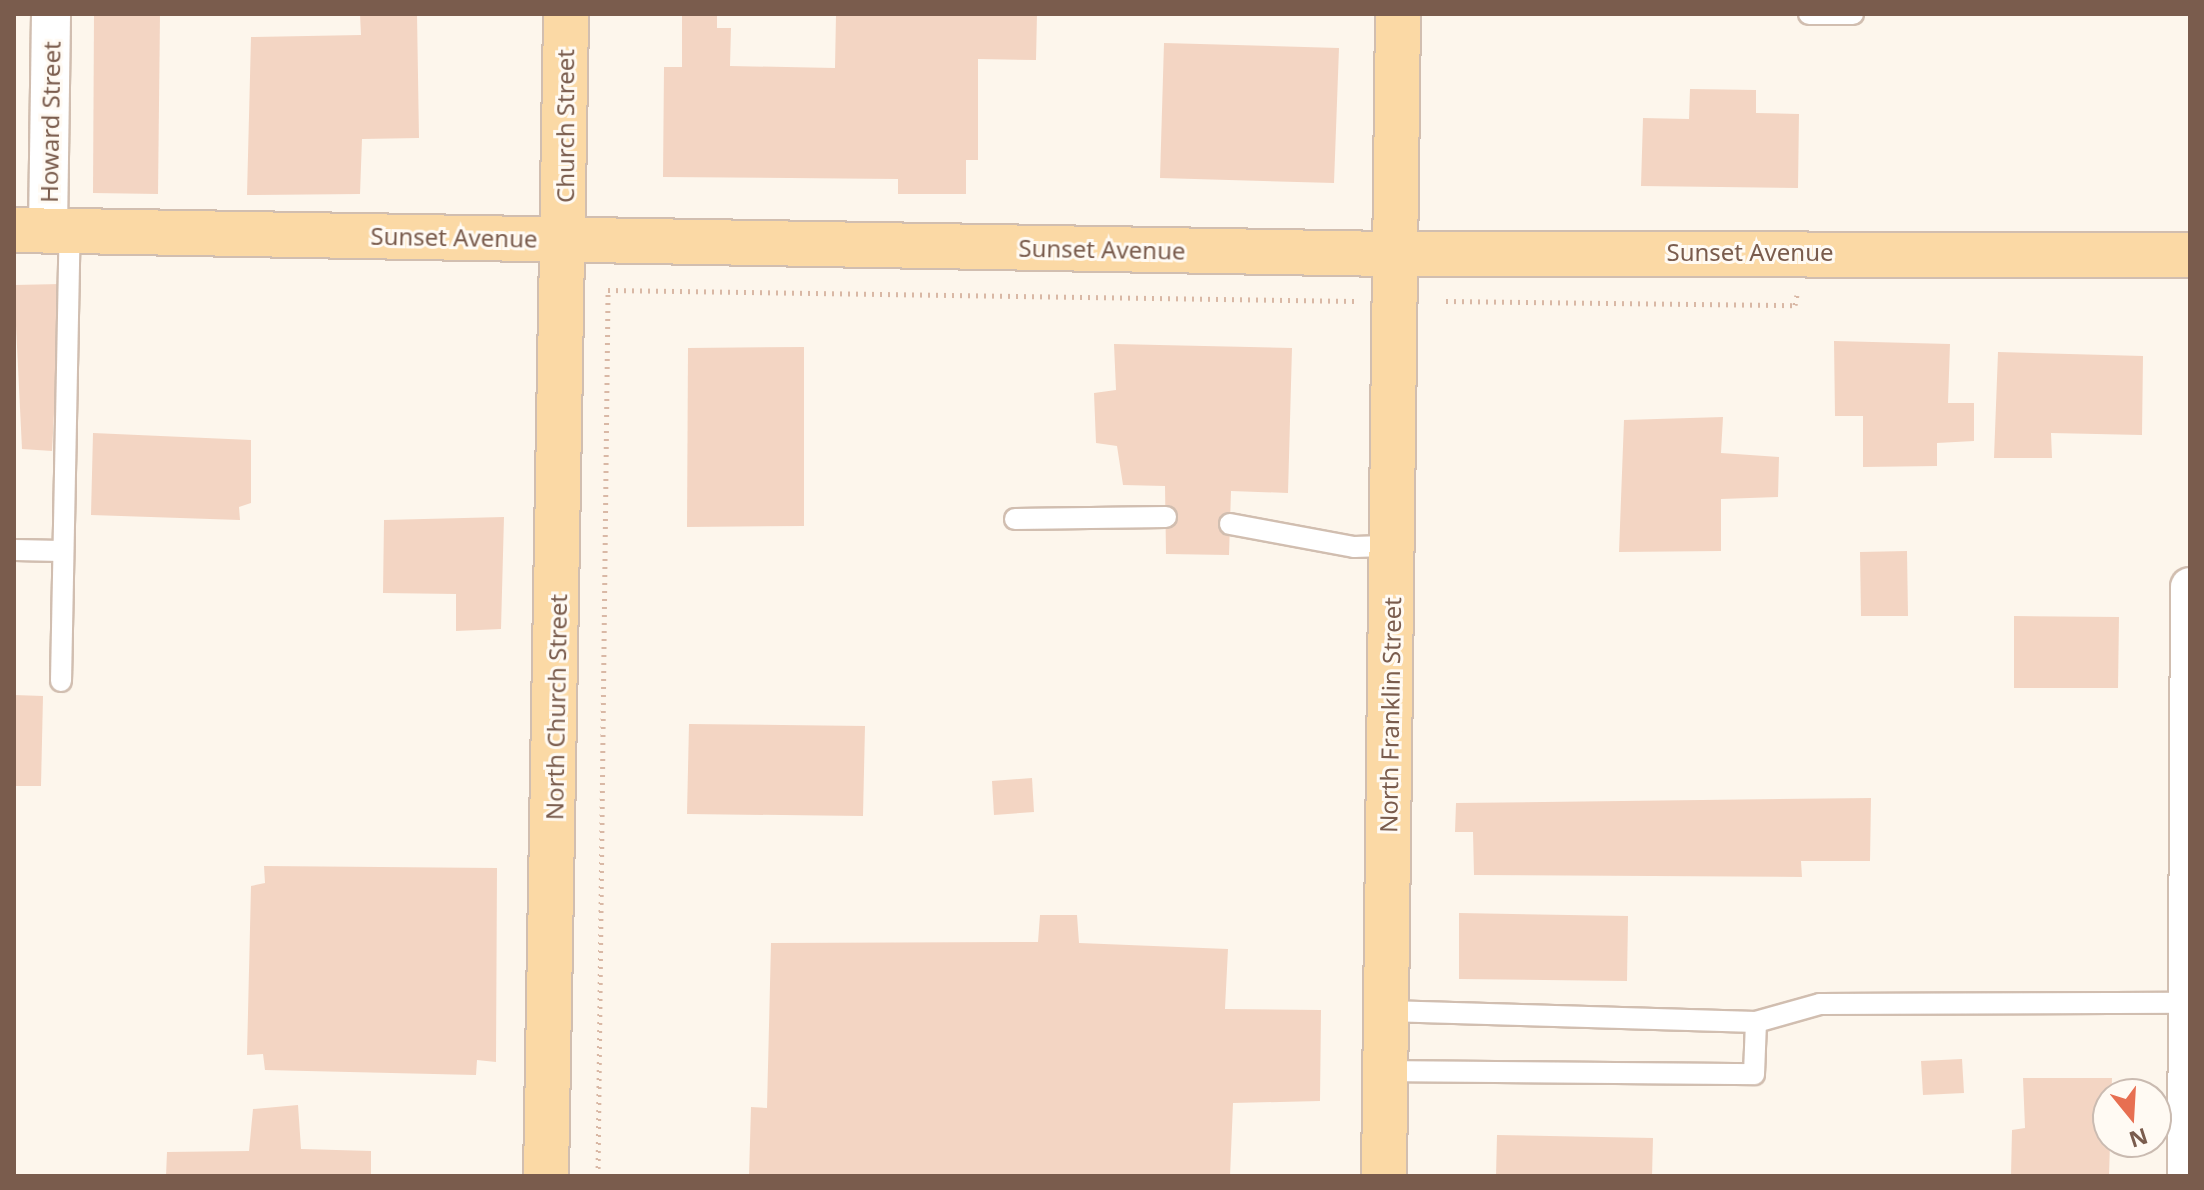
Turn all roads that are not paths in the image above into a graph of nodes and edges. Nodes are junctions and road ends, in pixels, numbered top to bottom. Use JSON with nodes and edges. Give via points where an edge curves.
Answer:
{"nodes":[{"id":1,"x":51,"y":14,"type":"edge"},
{"id":2,"x":566,"y":14,"type":"edge"},
{"id":3,"x":1398,"y":14,"type":"edge"},
{"id":4,"x":1809,"y":14,"type":"edge"},
{"id":5,"x":1853,"y":14,"type":"edge"},
{"id":6,"x":44,"y":230,"type":"edge"},
{"id":7,"x":565,"y":239,"type":"junction"},
{"id":8,"x":1395,"y":254,"type":"junction"},
{"id":9,"x":2190,"y":255,"type":"edge"},
{"id":10,"x":1166,"y":517,"type":"dead end"},
{"id":11,"x":1015,"y":519,"type":"dead end"},
{"id":12,"x":1230,"y":524,"type":"dead end"},
{"id":13,"x":1392,"y":546,"type":"junction"},
{"id":14,"x":14,"y":550,"type":"edge"},
{"id":15,"x":63,"y":551,"type":"junction"},
{"id":16,"x":2190,"y":587,"type":"edge"},
{"id":17,"x":61,"y":681,"type":"dead end"},
{"id":18,"x":2188,"y":861,"type":"edge"},
{"id":19,"x":2187,"y":1003,"type":"junction"},
{"id":20,"x":1387,"y":1011,"type":"junction"},
{"id":21,"x":1756,"y":1022,"type":"junction"},
{"id":22,"x":1386,"y":1071,"type":"junction"},
{"id":23,"x":546,"y":1176,"type":"edge"},
{"id":24,"x":1384,"y":1176,"type":"edge"},
{"id":25,"x":2187,"y":1176,"type":"edge"}],
"edges":[{"from":1,"to":6,"type":"street","name":"Howard Street"},
{"from":2,"to":7,"type":"main road","name":"Church Street"},
{"from":3,"to":8,"type":"main road","name":"North Franklin Street"},
{"from":4,"to":5,"type":"lane"},
{"from":6,"to":7,"type":"main road","name":"Sunset Avenue"},
{"from":6,"to":15,"type":"lane"},
{"from":7,"to":8,"type":"main road","name":"Sunset Avenue"},
{"from":7,"to":23,"type":"main road","name":"North Church Street"},
{"from":8,"to":9,"type":"main road","name":"Sunset Avenue"},
{"from":8,"to":13,"type":"main road","name":"North Franklin Street"},
{"from":10,"to":11,"type":"lane"},
{"from":12,"to":13,"type":"lane","via":[[1354,547]]},
{"from":13,"to":20,"type":"main road","name":"North Franklin Street"},
{"from":14,"to":15,"type":"lane"},
{"from":15,"to":17,"type":"lane"},
{"from":16,"to":18,"type":"street"},
{"from":18,"to":19,"type":"street"},
{"from":19,"to":21,"type":"lane","via":[[1820,1004]]},
{"from":19,"to":25,"type":"street"},
{"from":20,"to":21,"type":"lane"},
{"from":20,"to":22,"type":"main road","name":"North Franklin Street"},
{"from":21,"to":22,"type":"lane","via":[[1754,1074]]},
{"from":22,"to":24,"type":"main road","name":"North Franklin Street"}]}
